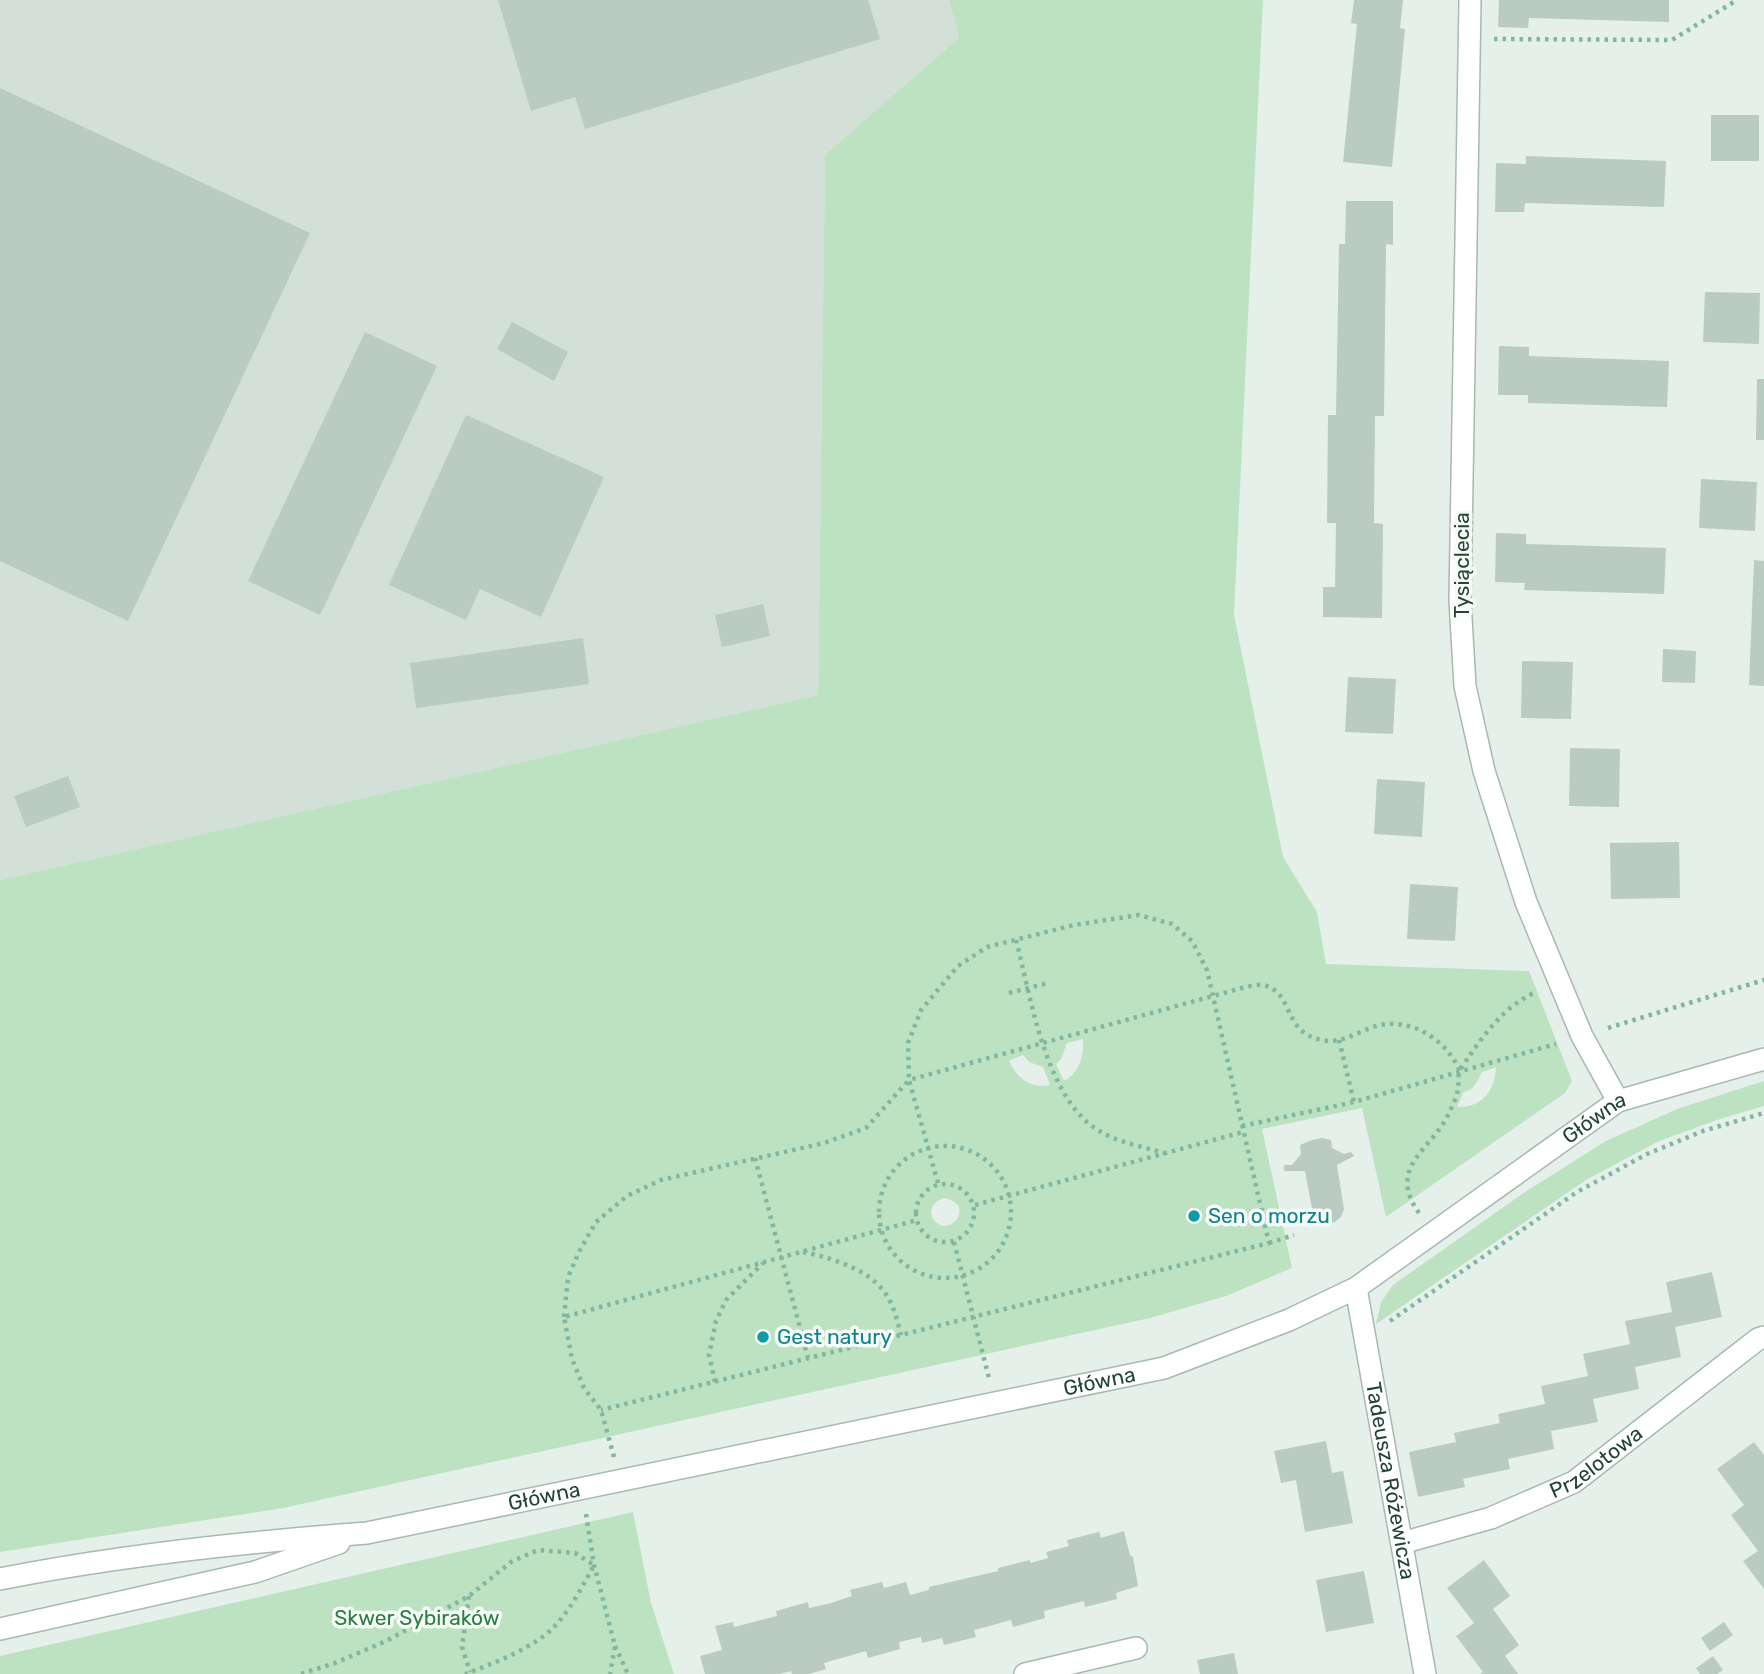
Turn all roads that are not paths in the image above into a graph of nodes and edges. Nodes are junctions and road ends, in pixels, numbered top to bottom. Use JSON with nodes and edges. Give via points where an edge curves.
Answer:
{"nodes":[{"id":1,"x":1470,"y":0,"type":"edge"},
{"id":2,"x":1764,"y":1059,"type":"edge"},
{"id":3,"x":1618,"y":1101,"type":"junction"},
{"id":4,"x":1356,"y":1288,"type":"junction"},
{"id":5,"x":1762,"y":1343,"type":"edge"},
{"id":6,"x":367,"y":1533,"type":"junction"},
{"id":7,"x":1402,"y":1543,"type":"junction"},
{"id":8,"x":0,"y":1579,"type":"edge"},
{"id":9,"x":0,"y":1629,"type":"edge"},
{"id":10,"x":1136,"y":1648,"type":"dead end"},
{"id":11,"x":1025,"y":1674,"type":"edge"},
{"id":12,"x":1425,"y":1674,"type":"edge"}],
"edges":[{"from":1,"to":3,"type":"street","name":"Tysiąclecia","via":[[1460,601],[1465,686],[1484,771],[1525,902],[1582,1036]]},
{"from":2,"to":3,"type":"street","name":"Główna"},
{"from":3,"to":4,"type":"street","name":"Główna"},
{"from":4,"to":6,"type":"street","name":"Główna","via":[[1289,1320],[1164,1368]]},
{"from":4,"to":7,"type":"street","name":"Tadeusza Różewicza"},
{"from":5,"to":7,"type":"street","name":"Przelotowa","via":[[1574,1482],[1491,1518]]},
{"from":6,"to":8,"type":"street","name":"Główna","via":[[206,1547]]},
{"from":6,"to":9,"type":"street","name":"Główna","via":[[255,1572]]},
{"from":7,"to":12,"type":"street","name":"Tadeusza Różewicza"},
{"from":10,"to":11,"type":"street"}]}
